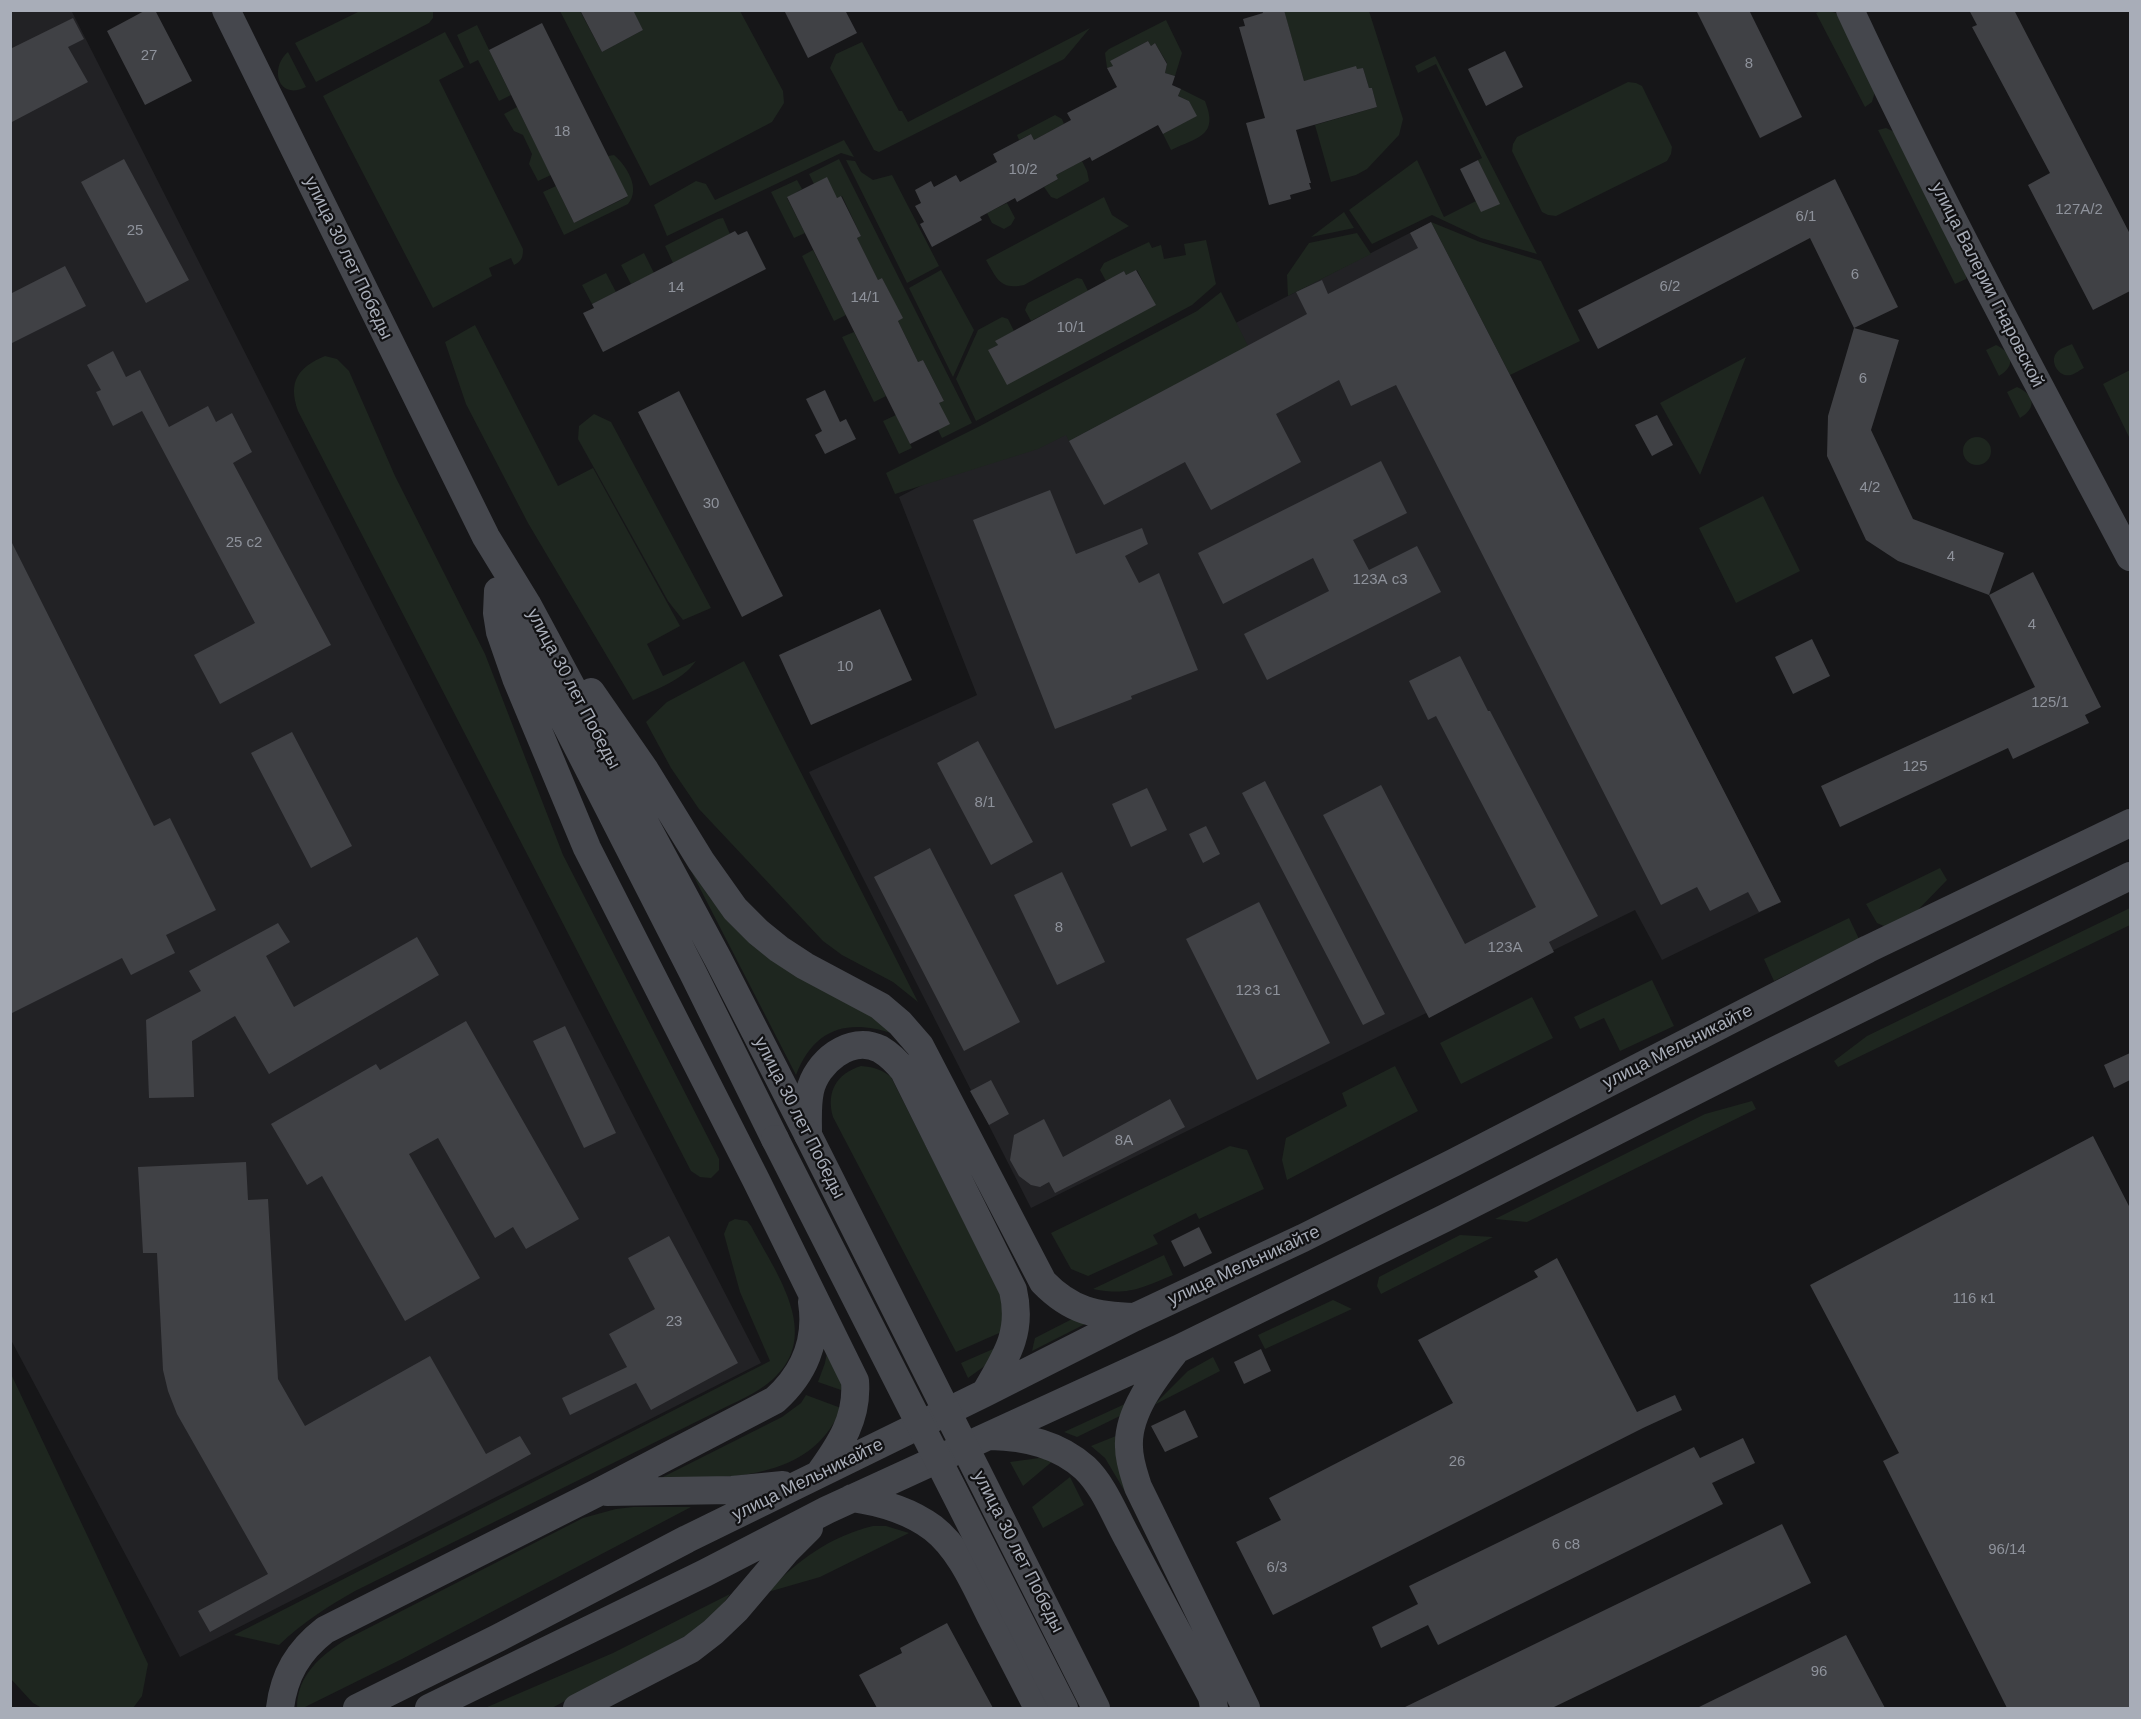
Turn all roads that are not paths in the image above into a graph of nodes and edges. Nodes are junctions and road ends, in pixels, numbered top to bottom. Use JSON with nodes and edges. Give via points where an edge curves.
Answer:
{"nodes":[{"id":1,"x":226,"y":10,"type":"edge"},
{"id":2,"x":1850,"y":10,"type":"edge"},
{"id":3,"x":486,"y":537,"type":"junction"},
{"id":4,"x":2130,"y":557,"type":"edge"},
{"id":5,"x":498,"y":591,"type":"junction"},
{"id":6,"x":527,"y":604,"type":"junction"},
{"id":7,"x":2130,"y":823,"type":"edge"},
{"id":8,"x":2130,"y":876,"type":"edge"},
{"id":9,"x":808,"y":1135,"type":"junction"},
{"id":10,"x":807,"y":1282,"type":"junction"},
{"id":11,"x":1135,"y":1317,"type":"junction"},
{"id":12,"x":1178,"y":1349,"type":"junction"},
{"id":13,"x":985,"y":1393,"type":"junction"},
{"id":14,"x":989,"y":1436,"type":"junction"},
{"id":15,"x":814,"y":1477,"type":"junction"},
{"id":16,"x":597,"y":1493,"type":"junction"},
{"id":17,"x":840,"y":1504,"type":"junction"},
{"id":18,"x":280,"y":1708,"type":"edge"},
{"id":19,"x":357,"y":1708,"type":"edge"},
{"id":20,"x":429,"y":1708,"type":"edge"},
{"id":21,"x":578,"y":1708,"type":"edge"},
{"id":22,"x":1038,"y":1708,"type":"edge"},
{"id":23,"x":1064,"y":1708,"type":"edge"},
{"id":24,"x":1096,"y":1708,"type":"edge"},
{"id":25,"x":1214,"y":1708,"type":"edge"},
{"id":26,"x":1246,"y":1708,"type":"edge"}],
"edges":[{"from":1,"to":3,"type":"street","name":"улица 30 лет Победы"},
{"from":2,"to":4,"type":"street","name":"улица Валерии Гнаровской","via":[[1908,132]]},
{"from":3,"to":5,"type":"street","name":"улица 30 лет Победы"},
{"from":3,"to":6,"type":"street","name":"улица 30 лет Победы"},
{"from":5,"to":10,"type":"street","via":[[500,632],[587,848]]},
{"from":5,"to":23,"type":"street","name":"улица 30 лет Победы","bridge":true},
{"from":6,"to":9,"type":"street","name":"улица 30 лет Победы"},
{"from":6,"to":11,"type":"street","via":[[614,724],[735,909],[779,949],[880,1006],[920,1046],[1043,1282],[1056,1296],[1075,1307],[1091,1313]]},
{"from":7,"to":11,"type":"street","name":"улица Мельникайте","via":[[1869,949],[1325,1227]]},
{"from":8,"to":12,"type":"street","name":"улица Мельникайте"},
{"from":9,"to":13,"type":"street","via":[[810,1089],[818,1072],[834,1055],[865,1045],[878,1048],[904,1071],[1013,1290],[1017,1307],[1015,1334]]},
{"from":9,"to":24,"type":"street","name":"улица 30 лет Победы","bridge":true},
{"from":10,"to":15,"type":"street","via":[[855,1381],[856,1396],[842,1440]]},
{"from":10,"to":16,"type":"street","via":[[814,1330],[805,1362],[787,1389],[761,1408]]},
{"from":11,"to":13,"type":"street","name":"улица Мельникайте"},
{"from":12,"to":14,"type":"street","name":"улица Мельникайте"},
{"from":12,"to":26,"type":"street","via":[[1146,1390],[1138,1407],[1128,1444],[1130,1462],[1138,1487]]},
{"from":13,"to":15,"type":"street","name":"улица Мельникайте"},
{"from":14,"to":17,"type":"street","name":"улица Мельникайте"},
{"from":14,"to":25,"type":"street","via":[[1039,1441],[1086,1469],[1202,1677]]},
{"from":15,"to":16,"type":"street","via":[[767,1488]]},
{"from":15,"to":19,"type":"street","name":"улица Мельникайте"},
{"from":16,"to":18,"type":"street","via":[[325,1630],[293,1663]]},
{"from":17,"to":20,"type":"street","name":"улица Мельникайте"},
{"from":17,"to":21,"type":"street","via":[[787,1550],[713,1632],[691,1649]]},
{"from":17,"to":22,"type":"street","via":[[883,1504],[933,1528],[950,1545]]}]}
